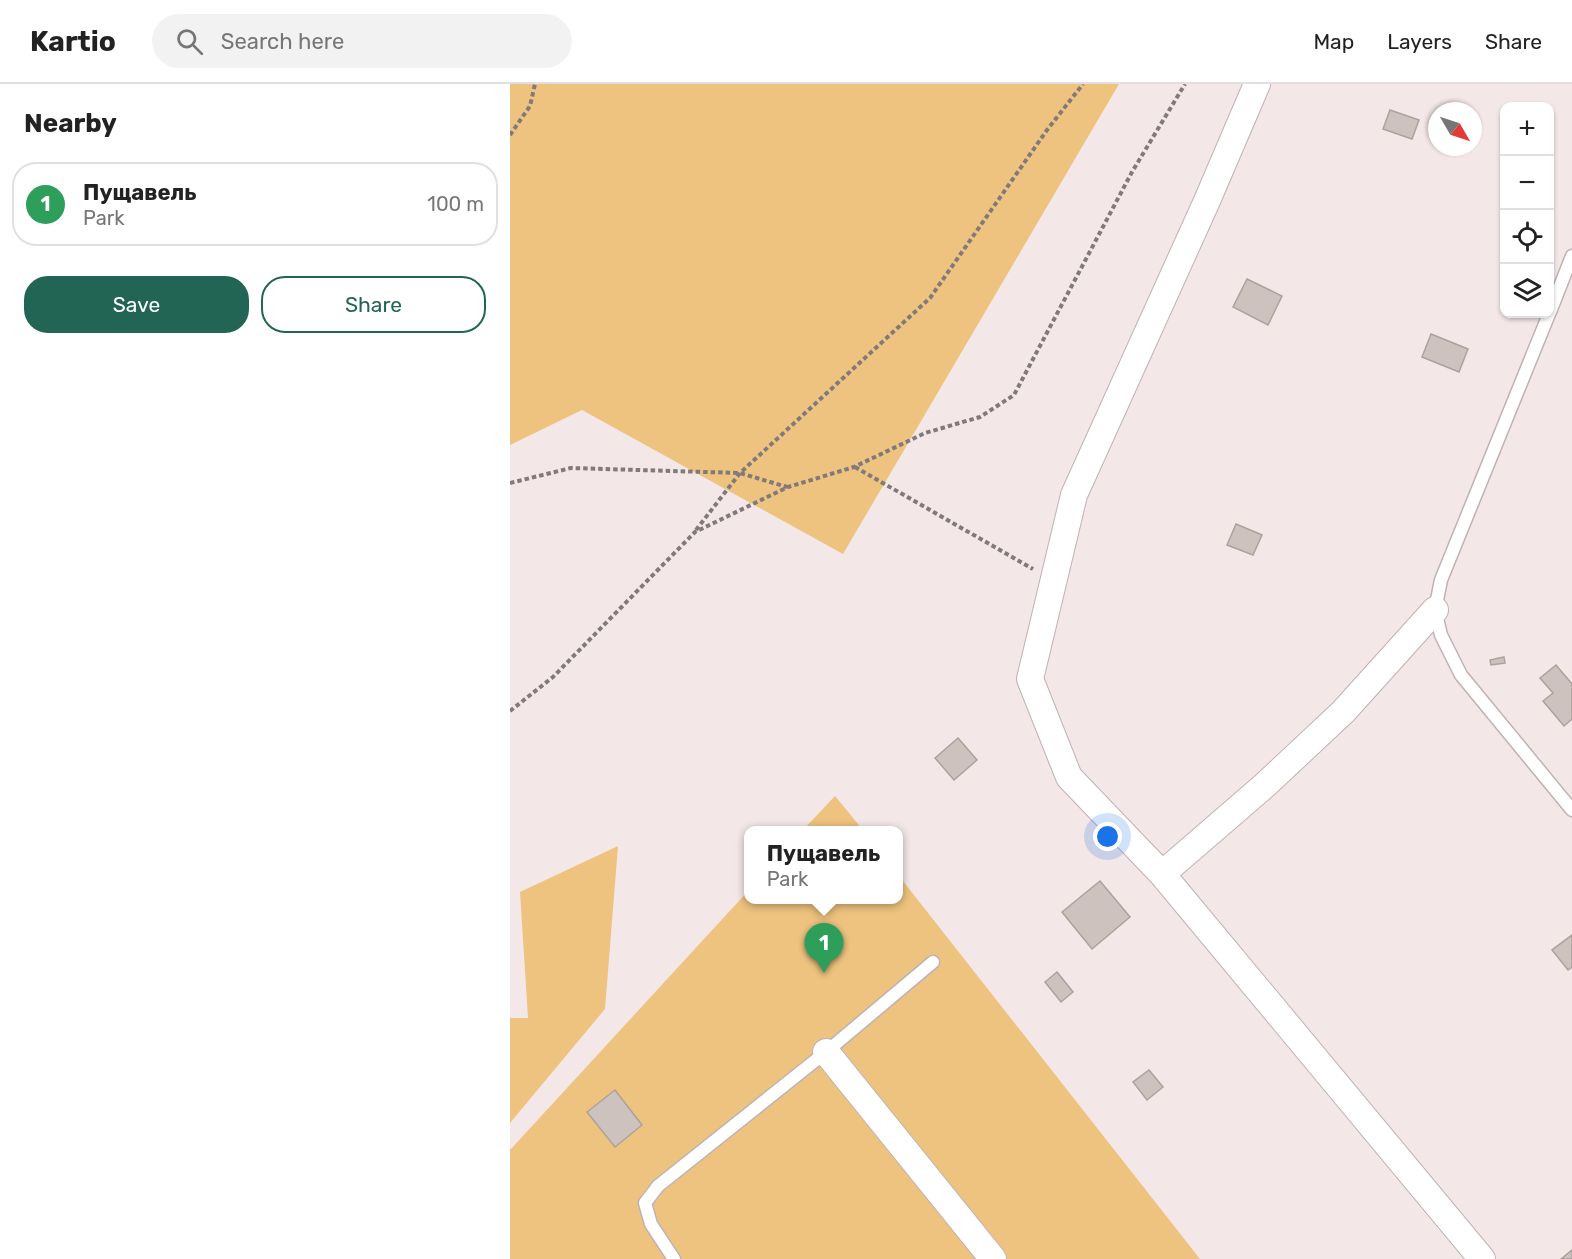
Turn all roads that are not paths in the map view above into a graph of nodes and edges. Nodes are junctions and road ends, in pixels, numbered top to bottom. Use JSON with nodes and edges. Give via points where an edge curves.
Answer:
{"nodes":[{"id":1,"x":1257,"y":84,"type":"edge"},
{"id":2,"x":1572,"y":256,"type":"edge"},
{"id":3,"x":1554,"y":301,"type":"edge"},
{"id":4,"x":1547,"y":318,"type":"edge"},
{"id":5,"x":1435,"y":610,"type":"junction"},
{"id":6,"x":1572,"y":810,"type":"edge"},
{"id":7,"x":1162,"y":874,"type":"junction"},
{"id":8,"x":933,"y":962,"type":"dead end"},
{"id":9,"x":826,"y":1052,"type":"junction"},
{"id":10,"x":674,"y":1259,"type":"edge"},
{"id":11,"x":993,"y":1259,"type":"edge"},
{"id":12,"x":1482,"y":1259,"type":"edge"}],
"edges":[{"from":1,"to":7,"type":"street","via":[[1074,495],[1030,679],[1069,777]]},
{"from":2,"to":3,"type":"lane"},
{"from":4,"to":5,"type":"lane","via":[[1441,580]]},
{"from":5,"to":6,"type":"lane","via":[[1441,635],[1461,675]]},
{"from":5,"to":7,"type":"street","via":[[1343,712]]},
{"from":7,"to":12,"type":"street"},
{"from":8,"to":9,"type":"lane"},
{"from":9,"to":10,"type":"lane","via":[[658,1186],[645,1203],[651,1224]]},
{"from":9,"to":11,"type":"street"}]}
